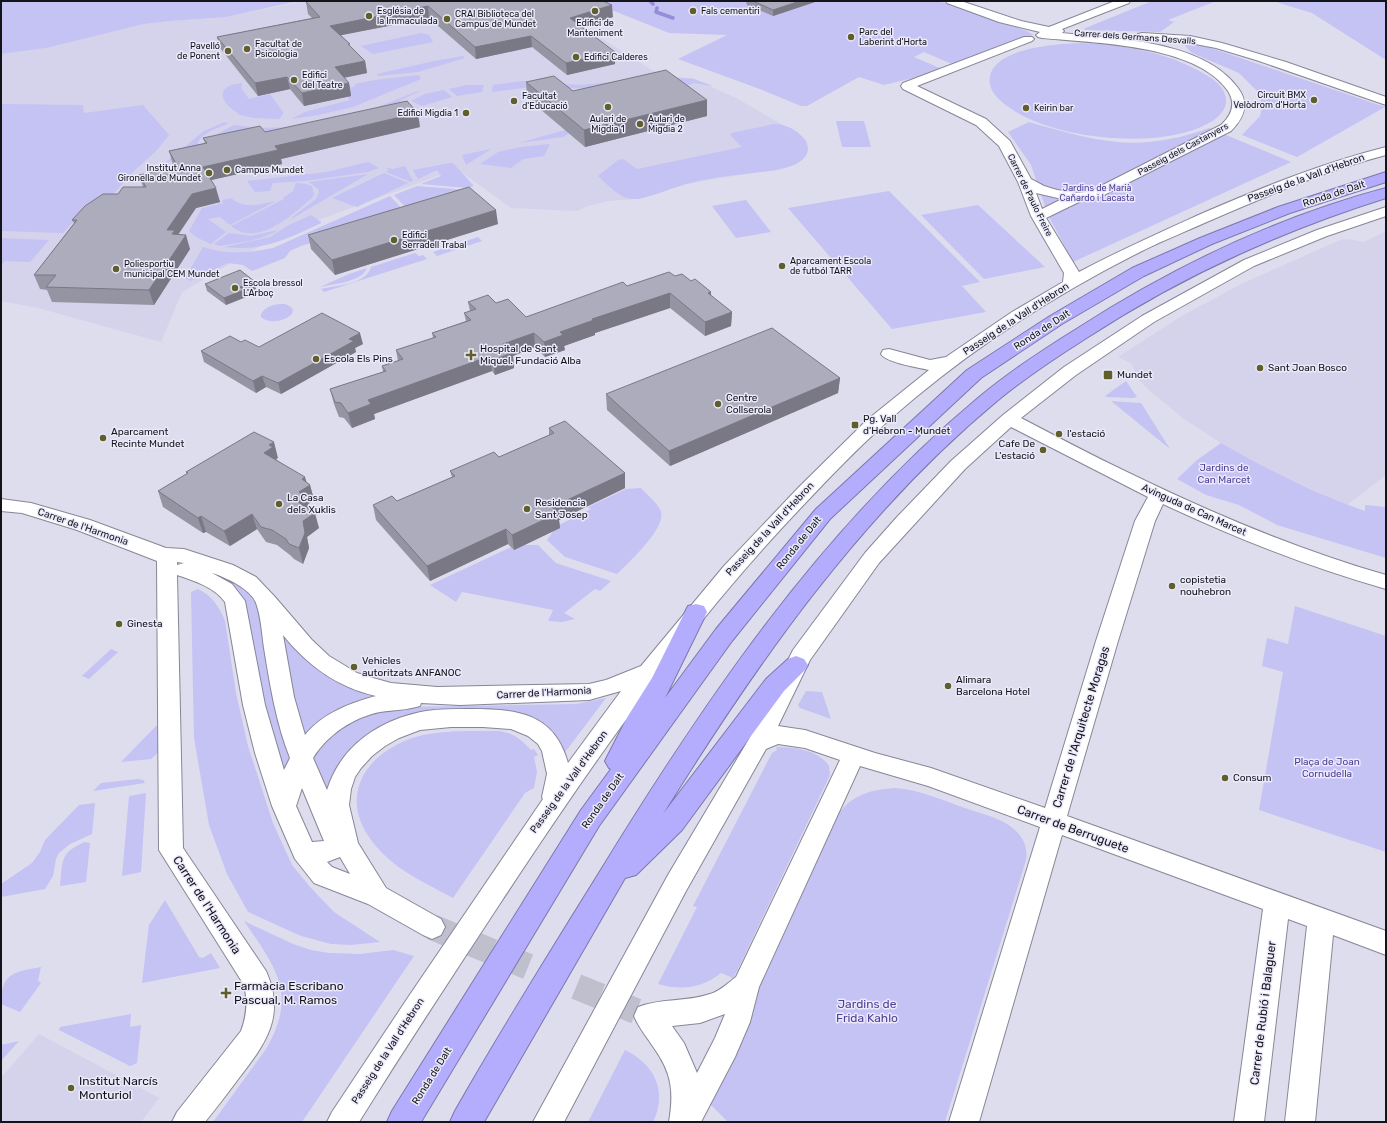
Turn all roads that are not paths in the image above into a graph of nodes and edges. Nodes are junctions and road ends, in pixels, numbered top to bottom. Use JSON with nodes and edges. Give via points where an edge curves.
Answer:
{"nodes":[{"id":1,"x":951,"y":1,"type":"edge"},
{"id":2,"x":1125,"y":1,"type":"edge"},
{"id":3,"x":1045,"y":33,"type":"junction"},
{"id":4,"x":1184,"y":39,"type":"junction"},
{"id":5,"x":1028,"y":40,"type":"dead end"},
{"id":6,"x":1174,"y":53,"type":"junction"},
{"id":7,"x":1386,"y":101,"type":"edge"},
{"id":8,"x":1386,"y":151,"type":"edge"},
{"id":9,"x":1386,"y":166,"type":"edge"},
{"id":10,"x":1386,"y":177,"type":"edge"},
{"id":11,"x":1025,"y":182,"type":"junction"},
{"id":12,"x":1386,"y":193,"type":"edge"},
{"id":13,"x":1079,"y":197,"type":"junction"},
{"id":14,"x":1386,"y":211,"type":"edge"},
{"id":15,"x":1278,"y":212,"type":"junction"},
{"id":16,"x":1038,"y":216,"type":"junction"},
{"id":17,"x":1070,"y":284,"type":"junction"},
{"id":18,"x":951,"y":361,"type":"junction"},
{"id":19,"x":908,"y":394,"type":"junction"},
{"id":20,"x":1009,"y":419,"type":"junction"},
{"id":21,"x":1158,"y":495,"type":"junction"},
{"id":22,"x":1,"y":505,"type":"edge"},
{"id":23,"x":165,"y":559,"type":"junction"},
{"id":24,"x":1386,"y":582,"type":"edge"},
{"id":25,"x":266,"y":600,"type":"junction"},
{"id":26,"x":696,"y":612,"type":"junction"},
{"id":27,"x":796,"y":665,"type":"junction"},
{"id":28,"x":650,"y":671,"type":"junction"},
{"id":29,"x":434,"y":696,"type":"junction"},
{"id":30,"x":758,"y":743,"type":"junction"},
{"id":31,"x":854,"y":755,"type":"junction"},
{"id":32,"x":302,"y":757,"type":"junction"},
{"id":33,"x":552,"y":803,"type":"junction"},
{"id":34,"x":284,"y":806,"type":"junction"},
{"id":35,"x":590,"y":818,"type":"junction"},
{"id":36,"x":1053,"y":822,"type":"junction"},
{"id":37,"x":346,"y":844,"type":"junction"},
{"id":38,"x":304,"y":852,"type":"junction"},
{"id":39,"x":604,"y":889,"type":"junction"},
{"id":40,"x":377,"y":896,"type":"junction"},
{"id":41,"x":1277,"y":903,"type":"junction"},
{"id":42,"x":1321,"y":920,"type":"junction"},
{"id":43,"x":432,"y":927,"type":"tunnel mouth"},
{"id":44,"x":1386,"y":943,"type":"edge"},
{"id":45,"x":746,"y":986,"type":"junction"},
{"id":46,"x":187,"y":1122,"type":"edge"},
{"id":47,"x":342,"y":1122,"type":"edge"},
{"id":48,"x":403,"y":1122,"type":"edge"},
{"id":49,"x":466,"y":1122,"type":"edge"},
{"id":50,"x":548,"y":1122,"type":"edge"},
{"id":51,"x":684,"y":1122,"type":"edge"},
{"id":52,"x":964,"y":1122,"type":"edge"},
{"id":53,"x":1249,"y":1122,"type":"edge"},
{"id":54,"x":1300,"y":1122,"type":"edge"}],
"edges":[{"from":1,"to":3,"type":"street","name":"Carrer dels Germans Desvalls"},
{"from":2,"to":3,"type":"street"},
{"from":3,"to":4,"type":"street","name":"Carrer dels Germans Desvalls"},
{"from":3,"to":6,"type":"street","name":"Passeig dels Castanyers","via":[[1115,41]]},
{"from":4,"to":6,"type":"street","via":[[1172,46]]},
{"from":4,"to":7,"type":"street","name":"Carrer dels Germans Desvalls","via":[[1240,51]]},
{"from":5,"to":11,"type":"street","name":"Carrer de Paulo Freire","via":[[907,86],[982,122],[1005,144]]},
{"from":6,"to":13,"type":"street","name":"Passeig dels Castanyers","via":[[1223,77],[1238,97],[1235,120],[1226,128],[1095,194]]},
{"from":8,"to":17,"type":"street","name":"Passeig de la Vall d'Hebron","via":[[1260,193],[1132,250]]},
{"from":9,"to":15,"type":"highway","via":[[1347,179]]},
{"from":10,"to":15,"type":"highway","name":"Ronda de Dalt"},
{"from":11,"to":13,"type":"street","name":"Passeig dels Castanyers","via":[[1039,191]]},
{"from":11,"to":16,"type":"street","name":"Carrer de Paulo Freire"},
{"from":12,"to":39,"type":"highway","name":"Ronda de Dalt","via":[[1274,231],[1167,281],[1030,366],[981,405],[922,458],[860,523],[784,615],[698,737]]},
{"from":13,"to":16,"type":"street","name":"Passeig dels Castanyers"},
{"from":14,"to":20,"type":"street","via":[[1248,263],[1148,319],[1070,371]]},
{"from":15,"to":35,"type":"highway","name":"Ronda de Dalt","via":[[1138,272],[1056,320],[974,374],[823,514],[724,635]]},
{"from":16,"to":17,"type":"street","name":"Carrer de Paulo Freire","via":[[1072,273]]},
{"from":17,"to":18,"type":"street","name":"Passeig de la Vall d'Hebron"},
{"from":18,"to":19,"type":"street","name":"Passeig de la Vall d'Hebron"},
{"from":18,"to":19,"type":"street","via":[[930,365],[889,354],[914,378]]},
{"from":19,"to":26,"type":"street","name":"Passeig de la Vall d'Hebron","via":[[818,478]]},
{"from":20,"to":21,"type":"street","name":"Avinguda de Can Marcet"},
{"from":20,"to":27,"type":"street","via":[[958,465],[881,548]]},
{"from":21,"to":24,"type":"street","name":"Avinguda de Can Marcet","via":[[1297,554]]},
{"from":21,"to":36,"type":"street","name":"Carrer de l'Arquitecte Moragas","via":[[1140,536]]},
{"from":22,"to":23,"type":"street","name":"Carrer de l'Harmonia","via":[[24,507],[83,525]]},
{"from":23,"to":25,"type":"street","name":"Carrer de l'Harmonia","via":[[184,556],[238,575],[259,590]]},
{"from":23,"to":34,"type":"street","name":"Carrer de l'Harmonia","via":[[218,583],[235,601],[254,705]]},
{"from":23,"to":46,"type":"street","name":"Carrer de l'Harmonia","via":[[169,644],[171,850],[256,980],[262,1008],[251,1040]]},
{"from":25,"to":29,"type":"street","name":"Carrer de l'Harmonia","via":[[311,652],[329,668],[371,686]]},
{"from":25,"to":32,"type":"street","name":"Carrer de l'Harmonia","via":[[282,697]]},
{"from":26,"to":28,"type":"street","name":"Passeig de la Vall d'Hebron"},
{"from":26,"to":35,"type":"highway"},
{"from":27,"to":30,"type":"street"},
{"from":27,"to":39,"type":"highway","via":[[775,685],[673,822]]},
{"from":28,"to":29,"type":"street","name":"Carrer de l'Harmonia","via":[[610,687],[589,692]]},
{"from":28,"to":33,"type":"street","name":"Passeig de la Vall d'Hebron"},
{"from":29,"to":32,"type":"street","name":"Carrer de l'Harmonia","via":[[380,704],[349,714],[324,730]]},
{"from":30,"to":31,"type":"street","name":"Carrer de Berruguete","via":[[770,736],[778,735],[805,739]]},
{"from":30,"to":50,"type":"street","via":[[677,883]]},
{"from":31,"to":36,"type":"street","name":"Carrer de Berruguete","via":[[931,777]]},
{"from":31,"to":45,"type":"street"},
{"from":32,"to":34,"type":"street","name":"Carrer de l'Harmonia"},
{"from":32,"to":37,"type":"street","name":"Carrer de l'Harmonia","via":[[333,834]]},
{"from":33,"to":37,"type":"street","name":"Carrer de l'Harmonia","via":[[559,774],[556,756],[544,736],[533,728],[506,719],[434,718],[392,731],[379,738],[356,758],[348,769],[338,794],[337,806]]},
{"from":33,"to":47,"type":"street","name":"Passeig de la Vall d'Hebron"},
{"from":34,"to":38,"type":"street","name":"Carrer de l'Harmonia"},
{"from":35,"to":48,"type":"highway","name":"Ronda de Dalt"},
{"from":36,"to":41,"type":"street","name":"Carrer de Berruguete"},
{"from":36,"to":52,"type":"street","name":"Carrer de l'Arquitecte Moragas"},
{"from":37,"to":38,"type":"street","via":[[317,854]]},
{"from":37,"to":40,"type":"street","name":"Carrer de l'Harmonia"},
{"from":38,"to":40,"type":"street","name":"Carrer de l'Harmonia","via":[[323,874]]},
{"from":39,"to":49,"type":"highway","name":"Ronda de Dalt"},
{"from":40,"to":43,"type":"street","name":"Carrer de l'Harmonia"},
{"from":41,"to":42,"type":"street","name":"Carrer de Berruguete"},
{"from":41,"to":53,"type":"street","name":"Carrer de Rubió i Balaguer"},
{"from":42,"to":44,"type":"street","name":"Carrer de Berruguete"},
{"from":42,"to":54,"type":"street"},
{"from":45,"to":51,"type":"street","via":[[737,1020],[708,1082]]},
{"from":45,"to":51,"type":"street","via":[[714,1007],[700,1011],[648,1016],[677,1056],[684,1072],[687,1089]]}]}
